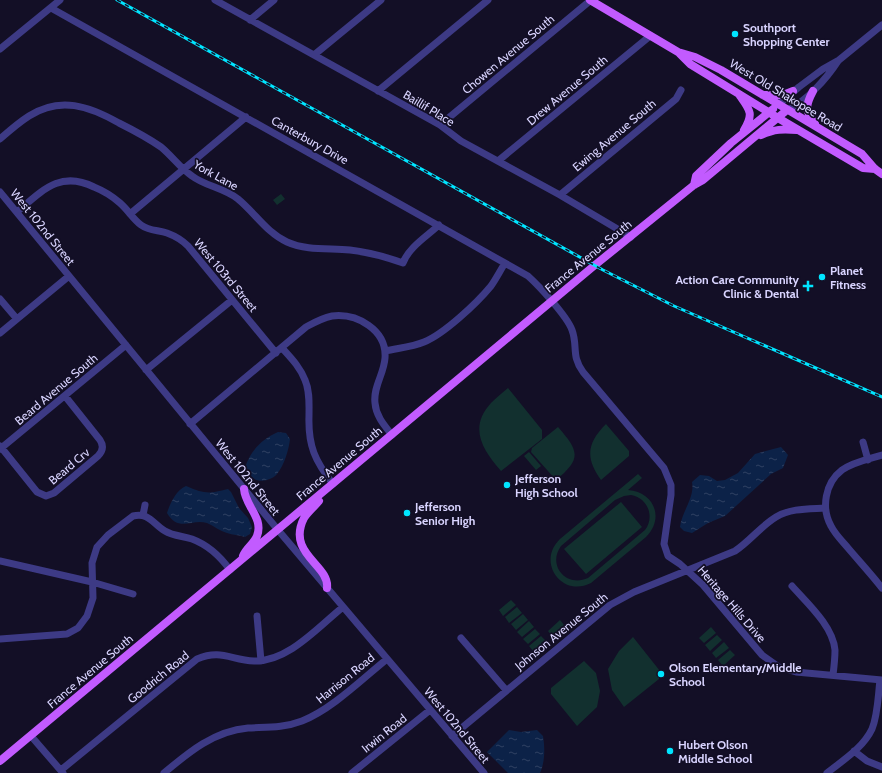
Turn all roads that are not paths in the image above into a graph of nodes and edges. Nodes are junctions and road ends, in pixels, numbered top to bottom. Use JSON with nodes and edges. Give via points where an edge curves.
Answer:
{"nodes":[{"id":1,"x":60,"y":0,"type":"edge"},
{"id":2,"x":215,"y":0,"type":"edge"},
{"id":3,"x":274,"y":0,"type":"edge"},
{"id":4,"x":381,"y":0,"type":"edge"},
{"id":5,"x":488,"y":0,"type":"edge"},
{"id":6,"x":591,"y":0,"type":"edge"},
{"id":7,"x":50,"y":8,"type":"junction"},
{"id":8,"x":250,"y":20,"type":"junction"},
{"id":9,"x":882,"y":25,"type":"edge"},
{"id":10,"x":650,"y":36,"type":"junction"},
{"id":11,"x":0,"y":50,"type":"edge"},
{"id":12,"x":678,"y":52,"type":"junction"},
{"id":13,"x":314,"y":55,"type":"junction"},
{"id":14,"x":839,"y":60,"type":"junction"},
{"id":15,"x":680,"y":90,"type":"dead end"},
{"id":16,"x":378,"y":91,"type":"junction"},
{"id":17,"x":793,"y":91,"type":"junction"},
{"id":18,"x":813,"y":91,"type":"junction"},
{"id":19,"x":738,"y":93,"type":"junction"},
{"id":20,"x":762,"y":95,"type":"junction"},
{"id":21,"x":778,"y":105,"type":"junction"},
{"id":22,"x":787,"y":110,"type":"junction"},
{"id":23,"x":769,"y":112,"type":"junction"},
{"id":24,"x":246,"y":117,"type":"junction"},
{"id":25,"x":778,"y":118,"type":"junction"},
{"id":26,"x":440,"y":125,"type":"junction"},
{"id":27,"x":818,"y":128,"type":"junction"},
{"id":28,"x":800,"y":131,"type":"junction"},
{"id":29,"x":742,"y":134,"type":"junction"},
{"id":30,"x":0,"y":138,"type":"edge"},
{"id":31,"x":753,"y":138,"type":"junction"},
{"id":32,"x":498,"y":161,"type":"junction"},
{"id":33,"x":875,"y":169,"type":"junction"},
{"id":34,"x":184,"y":170,"type":"junction"},
{"id":35,"x":882,"y":174,"type":"edge"},
{"id":36,"x":694,"y":185,"type":"junction"},
{"id":37,"x":0,"y":192,"type":"edge"},
{"id":38,"x":560,"y":195,"type":"junction"},
{"id":39,"x":17,"y":212,"type":"junction"},
{"id":40,"x":130,"y":214,"type":"junction"},
{"id":41,"x":439,"y":225,"type":"junction"},
{"id":42,"x":631,"y":237,"type":"junction"},
{"id":43,"x":505,"y":263,"type":"junction"},
{"id":44,"x":69,"y":276,"type":"junction"},
{"id":45,"x":0,"y":299,"type":"edge"},
{"id":46,"x":232,"y":300,"type":"junction"},
{"id":47,"x":552,"y":302,"type":"junction"},
{"id":48,"x":17,"y":319,"type":"junction"},
{"id":49,"x":0,"y":333,"type":"edge"},
{"id":50,"x":126,"y":345,"type":"junction"},
{"id":51,"x":282,"y":348,"type":"junction"},
{"id":52,"x":385,"y":351,"type":"junction"},
{"id":53,"x":276,"y":353,"type":"junction"},
{"id":54,"x":146,"y":370,"type":"junction"},
{"id":55,"x":64,"y":396,"type":"junction"},
{"id":56,"x":190,"y":424,"type":"junction"},
{"id":57,"x":392,"y":435,"type":"junction"},
{"id":58,"x":863,"y":442,"type":"dead end"},
{"id":59,"x":1,"y":448,"type":"edge"},
{"id":60,"x":882,"y":456,"type":"edge"},
{"id":61,"x":868,"y":460,"type":"junction"},
{"id":62,"x":333,"y":484,"type":"junction"},
{"id":63,"x":244,"y":489,"type":"junction"},
{"id":64,"x":321,"y":494,"type":"junction"},
{"id":65,"x":145,"y":504,"type":"dead end"},
{"id":66,"x":825,"y":508,"type":"junction"},
{"id":67,"x":143,"y":515,"type":"junction"},
{"id":68,"x":278,"y":530,"type":"junction"},
{"id":69,"x":242,"y":560,"type":"junction"},
{"id":70,"x":0,"y":561,"type":"edge"},
{"id":71,"x":230,"y":570,"type":"junction"},
{"id":72,"x":687,"y":570,"type":"junction"},
{"id":73,"x":92,"y":582,"type":"junction"},
{"id":74,"x":792,"y":586,"type":"dead end"},
{"id":75,"x":327,"y":588,"type":"junction"},
{"id":76,"x":882,"y":588,"type":"edge"},
{"id":77,"x":133,"y":594,"type":"dead end"},
{"id":78,"x":343,"y":607,"type":"junction"},
{"id":79,"x":257,"y":616,"type":"dead end"},
{"id":80,"x":461,"y":638,"type":"dead end"},
{"id":81,"x":0,"y":639,"type":"edge"},
{"id":82,"x":387,"y":659,"type":"junction"},
{"id":83,"x":261,"y":661,"type":"junction"},
{"id":84,"x":833,"y":676,"type":"junction"},
{"id":85,"x":881,"y":680,"type":"edge"},
{"id":86,"x":506,"y":690,"type":"junction"},
{"id":87,"x":430,"y":710,"type":"junction"},
{"id":88,"x":31,"y":736,"type":"junction"},
{"id":89,"x":452,"y":736,"type":"junction"},
{"id":90,"x":854,"y":751,"type":"junction"},
{"id":91,"x":0,"y":761,"type":"edge"},
{"id":92,"x":882,"y":767,"type":"edge"},
{"id":93,"x":62,"y":772,"type":"edge"},
{"id":94,"x":164,"y":773,"type":"edge"},
{"id":95,"x":352,"y":773,"type":"edge"},
{"id":96,"x":484,"y":773,"type":"edge"},
{"id":97,"x":827,"y":773,"type":"edge"}],
"edges":[{"from":1,"to":7,"type":"street"},
{"from":2,"to":8,"type":"street","name":"Baillif Place"},
{"from":3,"to":8,"type":"street"},
{"from":4,"to":13,"type":"street"},
{"from":5,"to":16,"type":"street"},
{"from":6,"to":10,"type":"main road","name":"West Old Shakopee Road"},
{"from":6,"to":26,"type":"street","name":"Chowen Avenue South"},
{"from":7,"to":11,"type":"street"},
{"from":7,"to":24,"type":"street","name":"Canterbury Drive"},
{"from":8,"to":13,"type":"street","name":"Baillif Place"},
{"from":9,"to":14,"type":"street","name":"France Avenue South"},
{"from":10,"to":12,"type":"main road","name":"West Old Shakopee Road"},
{"from":10,"to":32,"type":"street","name":"Drew Avenue South"},
{"from":12,"to":19,"type":"main road","name":"West Old Shakopee Road","via":[[690,64]]},
{"from":12,"to":20,"type":"main road","name":"West Old Shakopee Road","via":[[721,70]]},
{"from":13,"to":16,"type":"street","name":"Baillif Place"},
{"from":14,"to":17,"type":"street","name":"France Avenue South"},
{"from":14,"to":18,"type":"street","name":"France Avenue South","via":[[831,73]]},
{"from":15,"to":38,"type":"street","name":"Ewing Avenue South","via":[[676,99]]},
{"from":16,"to":26,"type":"street","name":"Baillif Place"},
{"from":17,"to":20,"type":"main road","via":[[783,95]]},
{"from":17,"to":21,"type":"street","name":"France Avenue South"},
{"from":18,"to":22,"type":"street","name":"France Avenue South"},
{"from":18,"to":27,"type":"main road","via":[[806,108]]},
{"from":19,"to":23,"type":"main road","name":"West Old Shakopee Road"},
{"from":19,"to":29,"type":"main road","via":[[749,110],[750,121]]},
{"from":20,"to":21,"type":"main road","name":"West Old Shakopee Road"},
{"from":21,"to":22,"type":"main road","name":"West Old Shakopee Road"},
{"from":21,"to":23,"type":"main road","name":"France Avenue South"},
{"from":22,"to":25,"type":"main road","name":"France Avenue South"},
{"from":22,"to":27,"type":"main road","name":"West Old Shakopee Road"},
{"from":23,"to":25,"type":"main road","name":"West Old Shakopee Road"},
{"from":23,"to":29,"type":"main road","name":"France Avenue South"},
{"from":24,"to":34,"type":"street"},
{"from":24,"to":41,"type":"street","name":"Canterbury Drive"},
{"from":25,"to":28,"type":"main road","name":"West Old Shakopee Road"},
{"from":25,"to":31,"type":"main road","name":"France Avenue South"},
{"from":26,"to":32,"type":"street","name":"Baillif Place"},
{"from":27,"to":33,"type":"main road","name":"West Old Shakopee Road","via":[[862,154]]},
{"from":28,"to":31,"type":"main road","via":[[773,130]]},
{"from":28,"to":33,"type":"main road","name":"West Old Shakopee Road","via":[[863,168]]},
{"from":29,"to":36,"type":"main road","name":"France Avenue South","via":[[696,176]]},
{"from":30,"to":34,"type":"street","name":"York Lane","via":[[39,110],[61,105],[83,106],[104,114],[151,140],[171,155]]},
{"from":31,"to":36,"type":"main road","name":"France Avenue South"},
{"from":32,"to":38,"type":"street","name":"Baillif Place"},
{"from":33,"to":35,"type":"main road","name":"West Old Shakopee Road"},
{"from":34,"to":40,"type":"street"},
{"from":34,"to":41,"type":"street","name":"York Lane","via":[[192,177],[236,198],[277,237],[297,246],[352,250],[403,263],[414,247]]},
{"from":36,"to":42,"type":"main road","name":"France Avenue South"},
{"from":37,"to":39,"type":"street","name":"West 102nd Street"},
{"from":38,"to":42,"type":"street","name":"Baillif Place"},
{"from":39,"to":40,"type":"street","name":"West 103rd Street","via":[[47,188],[67,180],[85,182],[108,193]]},
{"from":39,"to":44,"type":"street","name":"West 102nd Street"},
{"from":40,"to":46,"type":"street","name":"West 103rd Street","via":[[140,225],[182,240]]},
{"from":41,"to":43,"type":"street","name":"Canterbury Drive"},
{"from":42,"to":47,"type":"main road","name":"France Avenue South"},
{"from":43,"to":47,"type":"street","name":"Canterbury Drive","via":[[528,276]]},
{"from":43,"to":52,"type":"street","via":[[481,297],[442,331],[416,345]]},
{"from":44,"to":48,"type":"street"},
{"from":44,"to":50,"type":"street","name":"West 102nd Street"},
{"from":45,"to":48,"type":"street"},
{"from":46,"to":53,"type":"street","name":"West 103rd Street"},
{"from":46,"to":54,"type":"street"},
{"from":47,"to":57,"type":"main road","name":"France Avenue South"},
{"from":47,"to":72,"type":"street","name":"Heritage Hills Drive","via":[[570,325],[574,353],[579,366],[664,468],[671,485],[664,537],[665,550],[668,556]]},
{"from":48,"to":49,"type":"street"},
{"from":50,"to":54,"type":"street","name":"West 102nd Street"},
{"from":50,"to":55,"type":"street","name":"Beard Avenue South"},
{"from":51,"to":52,"type":"street","via":[[315,322],[344,316],[371,327],[383,342]]},
{"from":51,"to":53,"type":"street"},
{"from":51,"to":62,"type":"street","via":[[306,381],[311,446],[318,465]]},
{"from":52,"to":57,"type":"street","via":[[384,367],[374,402],[379,418]]},
{"from":53,"to":56,"type":"street"},
{"from":54,"to":56,"type":"street","name":"West 102nd Street"},
{"from":55,"to":59,"type":"street","name":"Beard Avenue South"},
{"from":55,"to":59,"type":"street","name":"Beard Crv","via":[[100,440],[103,449],[54,493],[46,496],[37,492]]},
{"from":56,"to":63,"type":"street","name":"West 102nd Street"},
{"from":57,"to":62,"type":"main road","name":"France Avenue South"},
{"from":58,"to":61,"type":"street"},
{"from":60,"to":61,"type":"street"},
{"from":61,"to":66,"type":"street","via":[[848,466],[835,477],[827,491]]},
{"from":62,"to":64,"type":"main road","name":"France Avenue South"},
{"from":63,"to":68,"type":"street","name":"West 102nd Street"},
{"from":63,"to":69,"type":"main road","via":[[247,502],[258,520],[259,529],[254,541],[243,554]]},
{"from":64,"to":68,"type":"main road","name":"France Avenue South"},
{"from":64,"to":75,"type":"main road","via":[[305,517],[300,536],[307,555],[327,580]]},
{"from":65,"to":67,"type":"street"},
{"from":66,"to":72,"type":"street","name":"Johnson Avenue South","via":[[786,512],[735,551]]},
{"from":66,"to":76,"type":"street","via":[[831,527]]},
{"from":67,"to":71,"type":"street","via":[[165,531],[209,548]]},
{"from":67,"to":73,"type":"street","via":[[129,518],[102,541],[92,563]]},
{"from":68,"to":69,"type":"main road","name":"France Avenue South"},
{"from":68,"to":75,"type":"street","name":"West 102nd Street"},
{"from":69,"to":71,"type":"main road","name":"France Avenue South"},
{"from":70,"to":73,"type":"street"},
{"from":71,"to":88,"type":"main road","name":"France Avenue South"},
{"from":72,"to":84,"type":"street","name":"Heritage Hills Drive","via":[[770,662],[796,672]]},
{"from":72,"to":86,"type":"street","name":"Johnson Avenue South","via":[[610,605]]},
{"from":73,"to":77,"type":"street"},
{"from":73,"to":81,"type":"street","via":[[94,589],[91,607],[82,624],[72,632]]},
{"from":74,"to":84,"type":"street","via":[[829,631],[835,649]]},
{"from":75,"to":78,"type":"street","name":"West 102nd Street"},
{"from":78,"to":82,"type":"street","name":"West 102nd Street"},
{"from":78,"to":83,"type":"street","name":"Goodrich Road","via":[[285,654]]},
{"from":79,"to":83,"type":"street"},
{"from":80,"to":86,"type":"street"},
{"from":82,"to":87,"type":"street","name":"West 102nd Street"},
{"from":82,"to":94,"type":"street","name":"Harrison Road","via":[[312,717],[287,726],[247,728],[221,734],[197,746]]},
{"from":83,"to":93,"type":"street","name":"Goodrich Road","via":[[219,654],[197,659]]},
{"from":84,"to":85,"type":"street","name":"Heritage Hills Drive"},
{"from":85,"to":90,"type":"street","via":[[872,729]]},
{"from":86,"to":89,"type":"street","name":"Johnson Avenue South"},
{"from":87,"to":89,"type":"street","name":"West 102nd Street"},
{"from":87,"to":95,"type":"street","name":"Irwin Road"},
{"from":88,"to":91,"type":"main road","name":"France Avenue South"},
{"from":88,"to":93,"type":"street"},
{"from":89,"to":96,"type":"street","name":"West 102nd Street"},
{"from":90,"to":92,"type":"street","via":[[867,762]]},
{"from":90,"to":97,"type":"street"}]}
